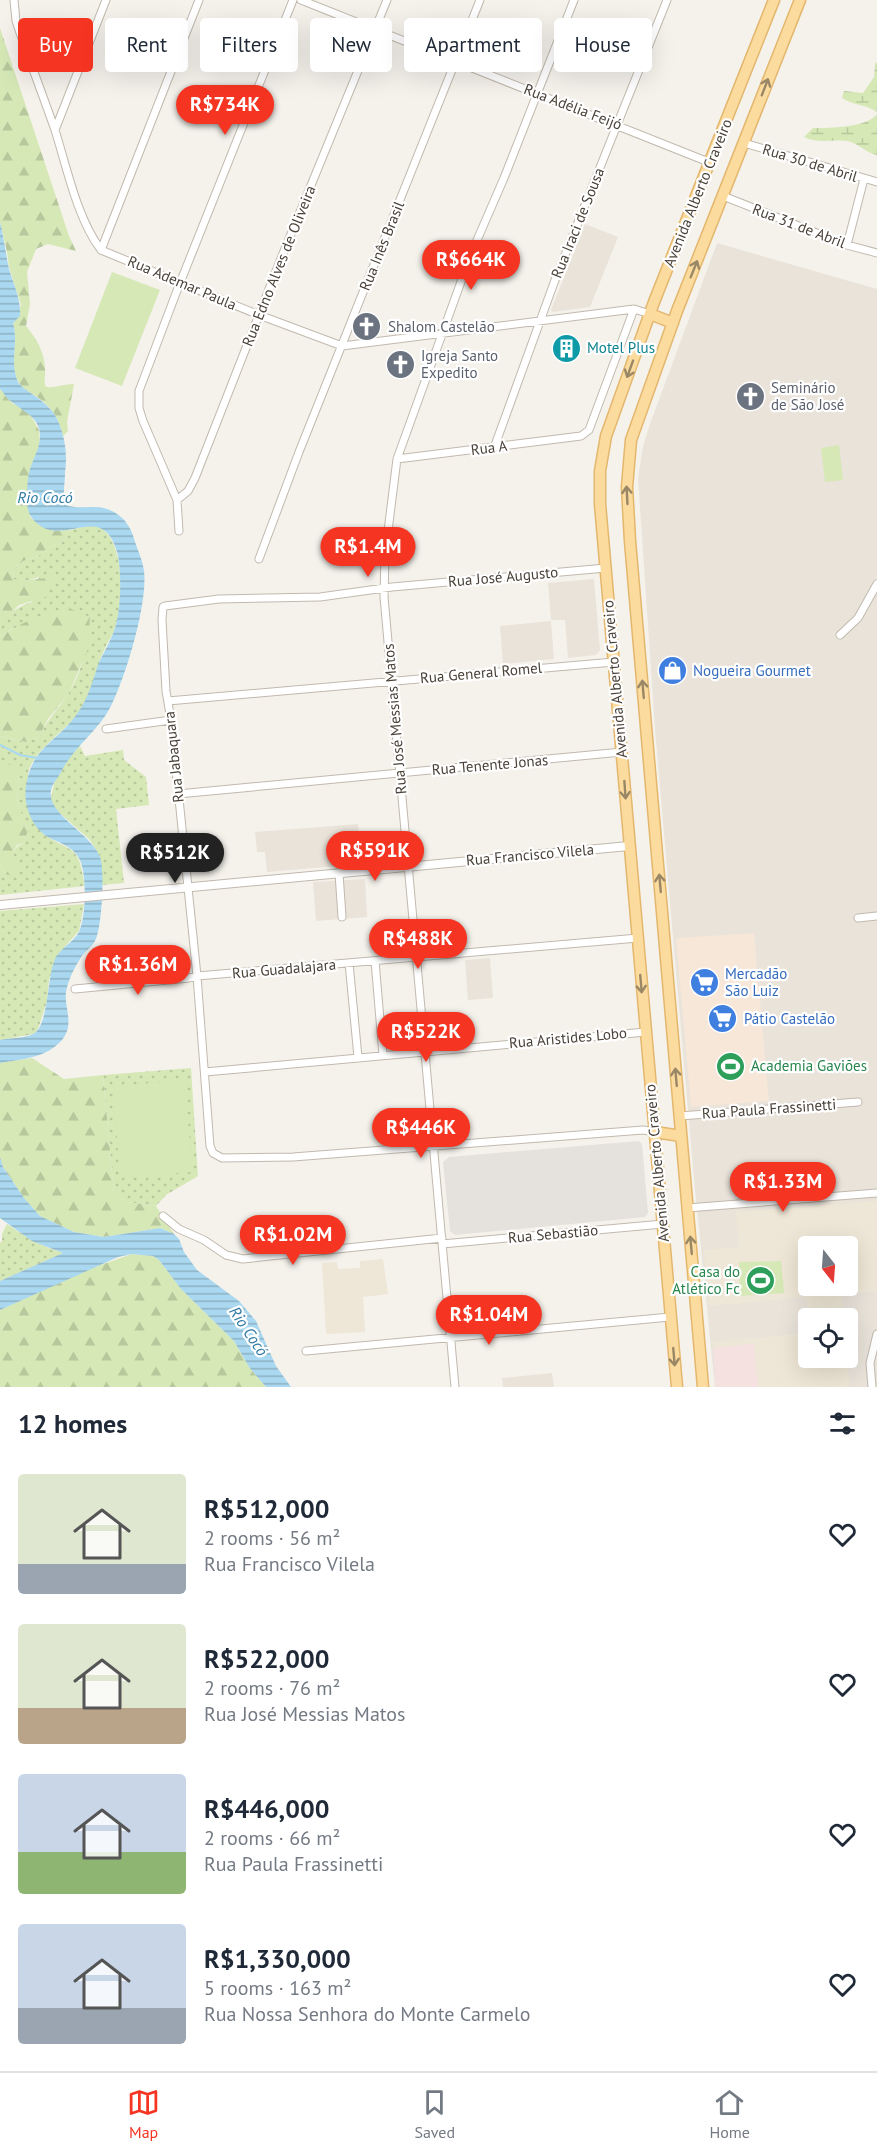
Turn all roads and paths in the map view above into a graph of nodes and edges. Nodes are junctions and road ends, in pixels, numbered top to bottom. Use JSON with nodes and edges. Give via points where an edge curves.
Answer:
{"nodes":[{"id":1,"x":14,"y":0,"type":"edge"},
{"id":2,"x":106,"y":0,"type":"edge"},
{"id":3,"x":199,"y":0,"type":"edge"},
{"id":4,"x":293,"y":0,"type":"edge"},
{"id":5,"x":301,"y":0,"type":"edge"},
{"id":6,"x":387,"y":0,"type":"edge"},
{"id":7,"x":480,"y":0,"type":"edge"},
{"id":8,"x":574,"y":0,"type":"edge"},
{"id":9,"x":667,"y":0,"type":"edge"},
{"id":10,"x":774,"y":0,"type":"edge"},
{"id":11,"x":800,"y":0,"type":"edge"},
{"id":12,"x":348,"y":18,"type":"edge"},
{"id":13,"x":380,"y":18,"type":"edge"},
{"id":14,"x":473,"y":18,"type":"edge"},
{"id":15,"x":359,"y":72,"type":"edge"},
{"id":16,"x":452,"y":72,"type":"edge"},
{"id":17,"x":483,"y":72,"type":"edge"},
{"id":18,"x":537,"y":94,"type":"junction"},
{"id":19,"x":618,"y":124,"type":"junction"},
{"id":20,"x":55,"y":130,"type":"junction"},
{"id":21,"x":744,"y":143,"type":"junction"},
{"id":22,"x":711,"y":163,"type":"junction"},
{"id":23,"x":864,"y":179,"type":"junction"},
{"id":24,"x":877,"y":182,"type":"edge"},
{"id":25,"x":723,"y":196,"type":"junction"},
{"id":26,"x":847,"y":245,"type":"junction"},
{"id":27,"x":101,"y":250,"type":"junction"},
{"id":28,"x":877,"y":253,"type":"edge"},
{"id":29,"x":181,"y":282,"type":"junction"},
{"id":30,"x":634,"y":309,"type":"junction"},
{"id":31,"x":650,"y":314,"type":"junction"},
{"id":32,"x":260,"y":315,"type":"junction"},
{"id":33,"x":540,"y":320,"type":"junction"},
{"id":34,"x":673,"y":323,"type":"junction"},
{"id":35,"x":442,"y":333,"type":"junction"},
{"id":36,"x":342,"y":346,"type":"junction"},
{"id":37,"x":494,"y":448,"type":"junction"},
{"id":38,"x":397,"y":459,"type":"junction"},
{"id":39,"x":177,"y":500,"type":"junction"},
{"id":40,"x":179,"y":531,"type":"dead end"},
{"id":41,"x":259,"y":559,"type":"dead end"},
{"id":42,"x":606,"y":568,"type":"junction"},
{"id":43,"x":877,"y":584,"type":"edge"},
{"id":44,"x":384,"y":588,"type":"junction"},
{"id":45,"x":162,"y":620,"type":"joint"},
{"id":46,"x":840,"y":635,"type":"dead end"},
{"id":47,"x":614,"y":662,"type":"junction"},
{"id":48,"x":392,"y":681,"type":"junction"},
{"id":49,"x":168,"y":701,"type":"junction"},
{"id":50,"x":171,"y":720,"type":"junction"},
{"id":51,"x":106,"y":729,"type":"dead end"},
{"id":52,"x":622,"y":753,"type":"junction"},
{"id":53,"x":400,"y":773,"type":"junction"},
{"id":54,"x":178,"y":794,"type":"junction"},
{"id":55,"x":629,"y":846,"type":"junction"},
{"id":56,"x":408,"y":866,"type":"junction"},
{"id":57,"x":339,"y":873,"type":"junction"},
{"id":58,"x":188,"y":886,"type":"junction"},
{"id":59,"x":0,"y":904,"type":"edge"},
{"id":60,"x":877,"y":916,"type":"edge"},
{"id":61,"x":342,"y":917,"type":"dead end"},
{"id":62,"x":858,"y":918,"type":"dead end"},
{"id":63,"x":638,"y":938,"type":"junction"},
{"id":64,"x":417,"y":957,"type":"junction"},
{"id":65,"x":375,"y":961,"type":"junction"},
{"id":66,"x":349,"y":963,"type":"junction"},
{"id":67,"x":197,"y":976,"type":"junction"},
{"id":68,"x":75,"y":989,"type":"dead end"},
{"id":69,"x":646,"y":1032,"type":"junction"},
{"id":70,"x":426,"y":1051,"type":"junction"},
{"id":71,"x":383,"y":1055,"type":"junction"},
{"id":72,"x":358,"y":1058,"type":"junction"},
{"id":73,"x":205,"y":1072,"type":"junction"},
{"id":74,"x":858,"y":1102,"type":"dead end"},
{"id":75,"x":680,"y":1116,"type":"junction"},
{"id":76,"x":655,"y":1132,"type":"junction"},
{"id":77,"x":681,"y":1136,"type":"junction"},
{"id":78,"x":434,"y":1146,"type":"junction"},
{"id":79,"x":877,"y":1193,"type":"edge"},
{"id":80,"x":687,"y":1208,"type":"junction"},
{"id":81,"x":164,"y":1216,"type":"dead end"},
{"id":82,"x":663,"y":1224,"type":"junction"},
{"id":83,"x":442,"y":1241,"type":"junction"},
{"id":84,"x":670,"y":1317,"type":"junction"},
{"id":85,"x":877,"y":1334,"type":"edge"},
{"id":86,"x":450,"y":1338,"type":"junction"},
{"id":87,"x":306,"y":1351,"type":"dead end"},
{"id":88,"x":455,"y":1387,"type":"edge"},
{"id":89,"x":676,"y":1387,"type":"edge"},
{"id":90,"x":703,"y":1387,"type":"edge"},
{"id":91,"x":872,"y":1387,"type":"edge"}],
"edges":[{"from":1,"to":20,"type":"street","via":[[16,21]]},
{"from":2,"to":20,"type":"street"},
{"from":3,"to":27,"type":"street"},
{"from":4,"to":29,"type":"street"},
{"from":5,"to":12,"type":"street","name":"Rua Adélia Feijó"},
{"from":6,"to":13,"type":"street","name":"Rua Edno Alves de Oliveira"},
{"from":7,"to":14,"type":"street","name":"Rua Inês Brasil"},
{"from":8,"to":18,"type":"street","name":"Rua José Messias Matos"},
{"from":9,"to":19,"type":"street","name":"Rua Iraci de Sousa"},
{"from":10,"to":22,"type":"main road","name":"Avenida Alberto Craveiro"},
{"from":21,"to":11,"type":"main road","name":"Avenida Alberto Craveiro","one_way":true},
{"from":15,"to":32,"type":"street","name":"Rua Edno Alves de Oliveira"},
{"from":16,"to":36,"type":"street","name":"Rua Inês Brasil"},
{"from":17,"to":18,"type":"street","name":"Rua Adélia Feijó"},
{"from":18,"to":19,"type":"street","name":"Rua Adélia Feijó"},
{"from":18,"to":35,"type":"street","name":"Rua José Messias Matos"},
{"from":19,"to":22,"type":"street","name":"Rua Adélia Feijó"},
{"from":19,"to":33,"type":"street","name":"Rua Iraci de Sousa"},
{"from":20,"to":27,"type":"street","via":[[86,224]]},
{"from":21,"to":23,"type":"street","name":"Rua 30 de Abril"},
{"from":21,"to":25,"type":"main road","name":"Avenida Alberto Craveiro"},
{"from":22,"to":31,"type":"main road","name":"Avenida Alberto Craveiro"},
{"from":23,"to":24,"type":"street","name":"Rua 30 de Abril"},
{"from":23,"to":26,"type":"street"},
{"from":25,"to":26,"type":"street","name":"Rua 31 de Abril"},
{"from":34,"to":25,"type":"main road","name":"Avenida Alberto Craveiro","one_way":true},
{"from":26,"to":28,"type":"street","name":"Rua 31 de Abril"},
{"from":27,"to":29,"type":"street","name":"Rua Ademar Paula"},
{"from":29,"to":32,"type":"street","name":"Rua Ademar Paula"},
{"from":29,"to":39,"type":"street","via":[[138,399],[143,421]]},
{"from":30,"to":31,"type":"street","name":"Rua Ademar Paula"},
{"from":30,"to":33,"type":"street","name":"Rua Ademar Paula"},
{"from":30,"to":37,"type":"street","name":"Rua A","via":[[589,430],[581,436]]},
{"from":31,"to":34,"type":"main road"},
{"from":31,"to":42,"type":"main road","name":"Avenida Alberto Craveiro","one_way":true,"via":[[602,455],[600,487]]},
{"from":32,"to":36,"type":"street","name":"Rua Ademar Paula"},
{"from":32,"to":39,"type":"street","name":"Rua Edno Alves de Oliveira","via":[[195,478]]},
{"from":33,"to":35,"type":"street","name":"Rua Ademar Paula"},
{"from":33,"to":37,"type":"street","name":"Rua Iraci de Sousa"},
{"from":75,"to":34,"type":"main road","name":"Avenida Alberto Craveiro","one_way":true,"via":[[627,487],[631,440]]},
{"from":35,"to":36,"type":"street","name":"Rua Ademar Paula"},
{"from":35,"to":38,"type":"street","name":"Rua José Messias Matos"},
{"from":36,"to":41,"type":"street","name":"Rua Inês Brasil"},
{"from":37,"to":38,"type":"street","name":"Rua A"},
{"from":38,"to":44,"type":"street","name":"Rua José Messias Matos"},
{"from":39,"to":40,"type":"street"},
{"from":42,"to":44,"type":"street","name":"Rua José Augusto"},
{"from":42,"to":47,"type":"main road","name":"Avenida Alberto Craveiro"},
{"from":43,"to":46,"type":"street","via":[[858,618]]},
{"from":44,"to":45,"type":"street","name":"Rua José Augusto","via":[[320,597],[178,603],[163,607]]},
{"from":44,"to":48,"type":"street","name":"Rua José Messias Matos"},
{"from":45,"to":49,"type":"street","name":"Rua Jabaquara"},
{"from":47,"to":48,"type":"street","name":"Rua General Romel"},
{"from":47,"to":52,"type":"main road","name":"Avenida Alberto Craveiro"},
{"from":48,"to":49,"type":"street","name":"Rua General Romel"},
{"from":48,"to":53,"type":"street","name":"Rua José Messias Matos"},
{"from":49,"to":50,"type":"street","name":"Rua Jabaquara"},
{"from":50,"to":51,"type":"street"},
{"from":50,"to":54,"type":"street","name":"Rua Jabaquara"},
{"from":52,"to":53,"type":"street","name":"Rua Tenente Jonas"},
{"from":52,"to":55,"type":"main road","name":"Avenida Alberto Craveiro","one_way":true},
{"from":53,"to":54,"type":"street","name":"Rua Tenente Jonas"},
{"from":53,"to":56,"type":"street","name":"Rua José Messias Matos"},
{"from":54,"to":58,"type":"street","name":"Rua Jabaquara"},
{"from":55,"to":56,"type":"street","name":"Rua Francisco Vilela"},
{"from":55,"to":63,"type":"main road","name":"Avenida Alberto Craveiro"},
{"from":56,"to":57,"type":"street","name":"Rua Francisco Vilela"},
{"from":56,"to":64,"type":"street","name":"Rua José Messias Matos"},
{"from":57,"to":58,"type":"street","name":"Rua Francisco Vilela"},
{"from":57,"to":61,"type":"street"},
{"from":58,"to":59,"type":"street","name":"Rua Francisco Vilela"},
{"from":58,"to":67,"type":"street","name":"Rua Jabaquara"},
{"from":60,"to":62,"type":"street"},
{"from":63,"to":64,"type":"street","name":"Rua Guadalajara"},
{"from":63,"to":69,"type":"main road","name":"Avenida Alberto Craveiro","one_way":true},
{"from":64,"to":65,"type":"street","name":"Rua Guadalajara"},
{"from":64,"to":70,"type":"street","name":"Rua José Messias Matos"},
{"from":65,"to":66,"type":"street","name":"Rua Guadalajara"},
{"from":65,"to":71,"type":"street"},
{"from":66,"to":67,"type":"street","name":"Rua Guadalajara"},
{"from":66,"to":72,"type":"street"},
{"from":67,"to":68,"type":"street","name":"Rua Guadalajara"},
{"from":67,"to":73,"type":"street","name":"Rua Jabaquara"},
{"from":69,"to":70,"type":"street","name":"Rua Aristides Lobo"},
{"from":69,"to":76,"type":"main road","name":"Avenida Alberto Craveiro"},
{"from":70,"to":71,"type":"street","name":"Rua Aristides Lobo"},
{"from":70,"to":78,"type":"street","name":"Rua José Messias Matos"},
{"from":71,"to":72,"type":"street","name":"Rua Aristides Lobo"},
{"from":72,"to":73,"type":"street","name":"Rua Aristides Lobo"},
{"from":73,"to":78,"type":"street","name":"Rua Jabaquara","via":[[210,1146],[222,1158],[293,1157]]},
{"from":74,"to":75,"type":"street","name":"Rua Paula Frassinetti"},
{"from":75,"to":77,"type":"main road","name":"Avenida Alberto Craveiro"},
{"from":76,"to":77,"type":"main road"},
{"from":76,"to":78,"type":"street"},
{"from":76,"to":82,"type":"main road","name":"Avenida Alberto Craveiro"},
{"from":77,"to":80,"type":"main road","name":"Avenida Alberto Craveiro"},
{"from":78,"to":83,"type":"street","name":"Rua José Messias Matos"},
{"from":79,"to":80,"type":"street"},
{"from":90,"to":80,"type":"main road","name":"Avenida Alberto Craveiro","one_way":true},
{"from":81,"to":83,"type":"street","name":"Rua Sebastião","via":[[179,1229],[226,1255],[243,1259]]},
{"from":82,"to":83,"type":"street","name":"Rua Sebastião"},
{"from":82,"to":84,"type":"main road","name":"Avenida Alberto Craveiro"},
{"from":83,"to":86,"type":"street","name":"Rua José Messias Matos"},
{"from":84,"to":86,"type":"street"},
{"from":84,"to":89,"type":"main road","name":"Avenida Alberto Craveiro","one_way":true},
{"from":85,"to":91,"type":"street","via":[[870,1363]]},
{"from":86,"to":87,"type":"street"},
{"from":86,"to":88,"type":"street","name":"Rua José Messias Matos"}]}
